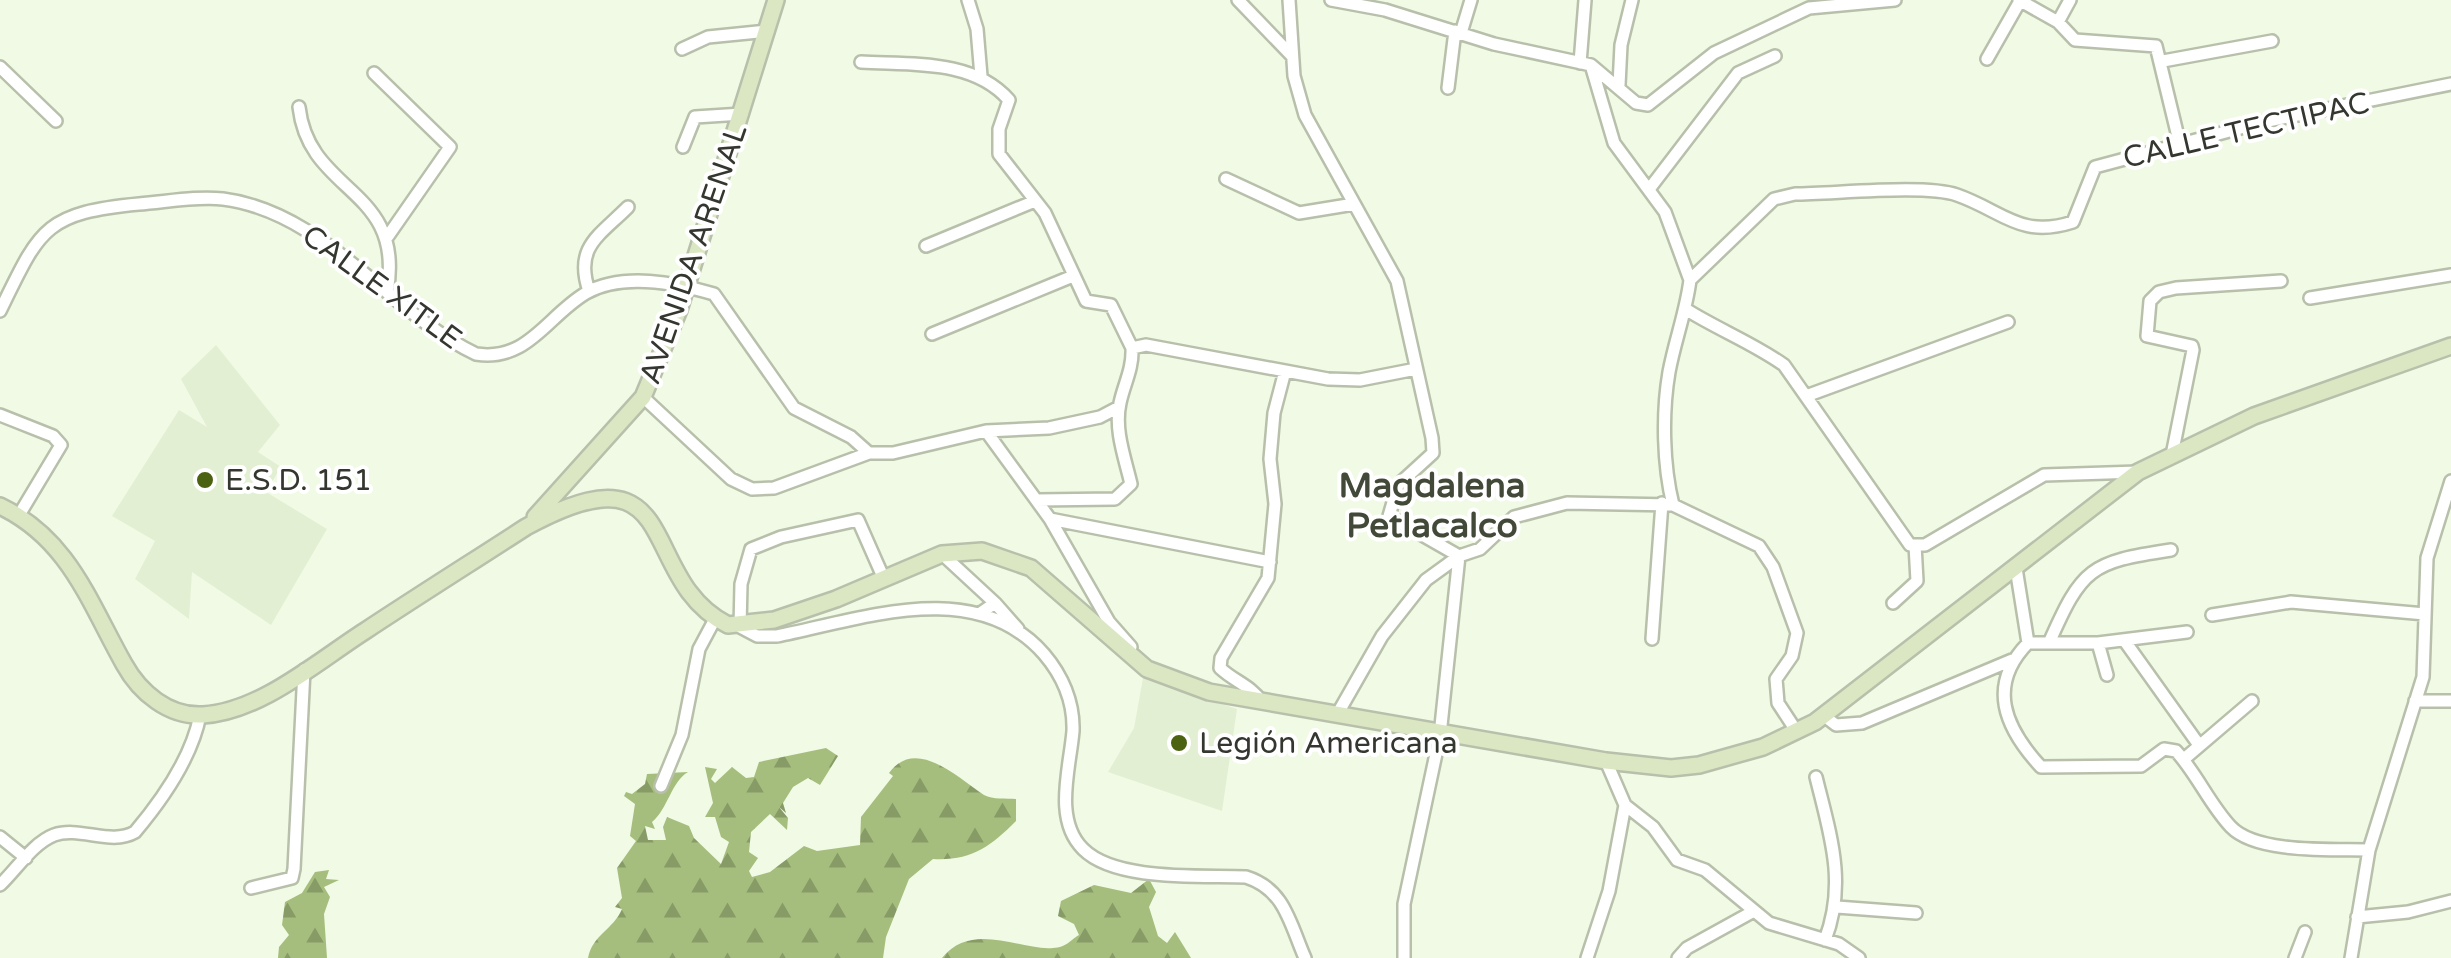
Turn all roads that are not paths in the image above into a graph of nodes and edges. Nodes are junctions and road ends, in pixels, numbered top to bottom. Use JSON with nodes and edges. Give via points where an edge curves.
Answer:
{"nodes":[{"id":1,"x":776,"y":0,"type":"edge"},
{"id":2,"x":968,"y":0,"type":"edge"},
{"id":3,"x":1238,"y":0,"type":"edge"},
{"id":4,"x":1288,"y":0,"type":"edge"},
{"id":5,"x":1331,"y":0,"type":"edge"},
{"id":6,"x":1472,"y":0,"type":"edge"},
{"id":7,"x":1585,"y":0,"type":"edge"},
{"id":8,"x":1632,"y":0,"type":"edge"},
{"id":9,"x":1895,"y":0,"type":"edge"},
{"id":10,"x":2019,"y":0,"type":"edge"},
{"id":11,"x":2070,"y":0,"type":"edge"},
{"id":12,"x":2058,"y":22,"type":"junction"},
{"id":13,"x":768,"y":31,"type":"junction"},
{"id":14,"x":1458,"y":32,"type":"junction"},
{"id":15,"x":2272,"y":42,"type":"dead end"},
{"id":16,"x":682,"y":49,"type":"dead end"},
{"id":17,"x":1292,"y":56,"type":"junction"},
{"id":18,"x":1775,"y":56,"type":"dead end"},
{"id":19,"x":1987,"y":58,"type":"dead end"},
{"id":20,"x":861,"y":62,"type":"dead end"},
{"id":21,"x":2162,"y":62,"type":"junction"},
{"id":22,"x":1586,"y":64,"type":"junction"},
{"id":23,"x":0,"y":67,"type":"edge"},
{"id":24,"x":374,"y":73,"type":"dead end"},
{"id":25,"x":981,"y":76,"type":"junction"},
{"id":26,"x":2451,"y":84,"type":"edge"},
{"id":27,"x":1619,"y":86,"type":"junction"},
{"id":28,"x":1448,"y":88,"type":"dead end"},
{"id":29,"x":298,"y":107,"type":"dead end"},
{"id":30,"x":742,"y":114,"type":"junction"},
{"id":31,"x":56,"y":121,"type":"dead end"},
{"id":32,"x":2180,"y":145,"type":"junction"},
{"id":33,"x":683,"y":147,"type":"dead end"},
{"id":34,"x":1226,"y":179,"type":"dead end"},
{"id":35,"x":1650,"y":188,"type":"junction"},
{"id":36,"x":1035,"y":200,"type":"junction"},
{"id":37,"x":1354,"y":204,"type":"junction"},
{"id":38,"x":628,"y":208,"type":"dead end"},
{"id":39,"x":388,"y":236,"type":"junction"},
{"id":40,"x":926,"y":246,"type":"dead end"},
{"id":41,"x":2451,"y":275,"type":"edge"},
{"id":42,"x":1073,"y":276,"type":"junction"},
{"id":43,"x":1690,"y":280,"type":"junction"},
{"id":44,"x":2281,"y":281,"type":"dead end"},
{"id":45,"x":686,"y":286,"type":"junction"},
{"id":46,"x":589,"y":291,"type":"junction"},
{"id":47,"x":387,"y":292,"type":"junction"},
{"id":48,"x":2310,"y":298,"type":"dead end"},
{"id":49,"x":1687,"y":310,"type":"junction"},
{"id":50,"x":0,"y":311,"type":"edge"},
{"id":51,"x":2008,"y":322,"type":"dead end"},
{"id":52,"x":932,"y":334,"type":"dead end"},
{"id":53,"x":2451,"y":346,"type":"edge"},
{"id":54,"x":1132,"y":348,"type":"junction"},
{"id":55,"x":1416,"y":369,"type":"junction"},
{"id":56,"x":1285,"y":372,"type":"junction"},
{"id":57,"x":1806,"y":396,"type":"junction"},
{"id":58,"x":643,"y":397,"type":"junction"},
{"id":59,"x":1119,"y":407,"type":"junction"},
{"id":60,"x":0,"y":416,"type":"edge"},
{"id":61,"x":986,"y":431,"type":"junction"},
{"id":62,"x":869,"y":453,"type":"junction"},
{"id":63,"x":2172,"y":455,"type":"junction"},
{"id":64,"x":2138,"y":472,"type":"junction"},
{"id":65,"x":2451,"y":480,"type":"edge"},
{"id":66,"x":1036,"y":500,"type":"junction"},
{"id":67,"x":1668,"y":504,"type":"junction"},
{"id":68,"x":0,"y":506,"type":"edge"},
{"id":69,"x":18,"y":514,"type":"junction"},
{"id":70,"x":1050,"y":519,"type":"junction"},
{"id":71,"x":526,"y":528,"type":"junction"},
{"id":72,"x":1915,"y":545,"type":"junction"},
{"id":73,"x":2171,"y":550,"type":"dead end"},
{"id":74,"x":942,"y":554,"type":"junction"},
{"id":75,"x":1459,"y":556,"type":"junction"},
{"id":76,"x":1270,"y":562,"type":"junction"},
{"id":77,"x":2016,"y":568,"type":"junction"},
{"id":78,"x":884,"y":579,"type":"junction"},
{"id":79,"x":994,"y":603,"type":"junction"},
{"id":80,"x":1894,"y":604,"type":"dead end"},
{"id":81,"x":979,"y":614,"type":"junction"},
{"id":82,"x":2426,"y":614,"type":"junction"},
{"id":83,"x":2212,"y":615,"type":"dead end"},
{"id":84,"x":716,"y":619,"type":"junction"},
{"id":85,"x":740,"y":627,"type":"junction"},
{"id":86,"x":1020,"y":632,"type":"junction"},
{"id":87,"x":2188,"y":632,"type":"dead end"},
{"id":88,"x":1652,"y":639,"type":"dead end"},
{"id":89,"x":2124,"y":640,"type":"junction"},
{"id":90,"x":2028,"y":643,"type":"junction"},
{"id":91,"x":2049,"y":643,"type":"junction"},
{"id":92,"x":2098,"y":643,"type":"junction"},
{"id":93,"x":1134,"y":658,"type":"junction"},
{"id":94,"x":2012,"y":660,"type":"junction"},
{"id":95,"x":304,"y":670,"type":"junction"},
{"id":96,"x":2107,"y":674,"type":"dead end"},
{"id":97,"x":2252,"y":701,"type":"dead end"},
{"id":98,"x":2415,"y":701,"type":"junction"},
{"id":99,"x":2451,"y":701,"type":"edge"},
{"id":100,"x":1265,"y":705,"type":"junction"},
{"id":101,"x":1338,"y":713,"type":"junction"},
{"id":102,"x":200,"y":716,"type":"junction"},
{"id":103,"x":1823,"y":716,"type":"junction"},
{"id":104,"x":1797,"y":732,"type":"junction"},
{"id":105,"x":1440,"y":735,"type":"junction"},
{"id":106,"x":2199,"y":744,"type":"junction"},
{"id":107,"x":2184,"y":759,"type":"junction"},
{"id":108,"x":1606,"y":761,"type":"junction"},
{"id":109,"x":1816,"y":777,"type":"dead end"},
{"id":110,"x":661,"y":786,"type":"dead end"},
{"id":111,"x":1625,"y":805,"type":"junction"},
{"id":112,"x":0,"y":838,"type":"edge"},
{"id":113,"x":2369,"y":850,"type":"junction"},
{"id":114,"x":26,"y":858,"type":"junction"},
{"id":115,"x":0,"y":885,"type":"edge"},
{"id":116,"x":251,"y":888,"type":"dead end"},
{"id":117,"x":2451,"y":900,"type":"edge"},
{"id":118,"x":1837,"y":907,"type":"junction"},
{"id":119,"x":1754,"y":911,"type":"junction"},
{"id":120,"x":1916,"y":913,"type":"dead end"},
{"id":121,"x":2357,"y":917,"type":"junction"},
{"id":122,"x":2304,"y":932,"type":"dead end"},
{"id":123,"x":1825,"y":940,"type":"junction"},
{"id":124,"x":1305,"y":958,"type":"edge"},
{"id":125,"x":1404,"y":958,"type":"edge"},
{"id":126,"x":1587,"y":958,"type":"edge"},
{"id":127,"x":1678,"y":958,"type":"edge"},
{"id":128,"x":1859,"y":958,"type":"edge"},
{"id":129,"x":2295,"y":958,"type":"edge"},
{"id":130,"x":2351,"y":958,"type":"edge"}],
"edges":[{"from":1,"to":13,"type":"main road","name":"AVENIDA ARENAL"},
{"from":2,"to":25,"type":"street"},
{"from":3,"to":17,"type":"street"},
{"from":4,"to":17,"type":"street"},
{"from":5,"to":14,"type":"street"},
{"from":6,"to":14,"type":"street"},
{"from":7,"to":22,"type":"street"},
{"from":8,"to":27,"type":"street"},
{"from":9,"to":27,"type":"street","via":[[1809,8],[1714,53],[1648,104],[1636,103]]},
{"from":10,"to":12,"type":"street"},
{"from":10,"to":19,"type":"street"},
{"from":11,"to":12,"type":"street"},
{"from":12,"to":21,"type":"street","via":[[2075,40],[2156,46]]},
{"from":13,"to":16,"type":"street","via":[[708,37]]},
{"from":13,"to":30,"type":"main road","name":"AVENIDA ARENAL"},
{"from":14,"to":22,"type":"street"},
{"from":14,"to":28,"type":"street"},
{"from":15,"to":21,"type":"street"},
{"from":17,"to":37,"type":"street","via":[[1305,114]]},
{"from":18,"to":35,"type":"street","via":[[1738,73]]},
{"from":20,"to":25,"type":"street"},
{"from":21,"to":32,"type":"street"},
{"from":22,"to":27,"type":"street"},
{"from":22,"to":35,"type":"street","via":[[1614,143]]},
{"from":23,"to":31,"type":"street"},
{"from":24,"to":39,"type":"street","via":[[450,147]]},
{"from":25,"to":36,"type":"street","via":[[1010,100],[996,145]]},
{"from":26,"to":32,"type":"street","name":"CALLE TECTIPAC"},
{"from":29,"to":39,"type":"street","via":[[308,146]]},
{"from":30,"to":33,"type":"street","via":[[695,117]]},
{"from":30,"to":45,"type":"main road","name":"AVENIDA ARENAL"},
{"from":32,"to":43,"type":"street","name":"CALLE TECTIPAC","via":[[2094,167],[2073,222],[2056,228],[2020,226],[1952,193],[1784,195]]},
{"from":34,"to":37,"type":"street","via":[[1299,213]]},
{"from":35,"to":43,"type":"street"},
{"from":36,"to":40,"type":"street"},
{"from":36,"to":42,"type":"street"},
{"from":37,"to":55,"type":"street","via":[[1397,281]]},
{"from":38,"to":46,"type":"street","via":[[585,251]]},
{"from":39,"to":47,"type":"street","via":[[393,260]]},
{"from":41,"to":48,"type":"street"},
{"from":42,"to":52,"type":"street"},
{"from":42,"to":54,"type":"street","via":[[1086,302],[1111,306]]},
{"from":43,"to":49,"type":"street"},
{"from":44,"to":63,"type":"street","via":[[2176,288],[2150,300],[2147,336],[2193,350]]},
{"from":45,"to":46,"type":"street","via":[[632,282]]},
{"from":45,"to":58,"type":"main road","name":"AVENIDA ARENAL"},
{"from":45,"to":62,"type":"street","via":[[714,294],[794,408]]},
{"from":46,"to":47,"type":"street","name":"CALLE XITLE","via":[[525,346],[489,356],[466,350]]},
{"from":47,"to":50,"type":"street","name":"CALLE XITLE","via":[[290,220],[202,198],[103,207],[50,226],[28,252]]},
{"from":49,"to":57,"type":"street","via":[[1784,364]]},
{"from":49,"to":67,"type":"street","via":[[1669,374]]},
{"from":51,"to":57,"type":"street"},
{"from":53,"to":63,"type":"main road","via":[[2254,416]]},
{"from":54,"to":56,"type":"street","via":[[1146,345]]},
{"from":54,"to":59,"type":"street"},
{"from":55,"to":56,"type":"street","via":[[1360,380]]},
{"from":55,"to":75,"type":"street","via":[[1433,453],[1398,484],[1389,516]]},
{"from":56,"to":76,"type":"street","via":[[1274,413]]},
{"from":57,"to":72,"type":"street"},
{"from":58,"to":62,"type":"street","via":[[731,480],[752,489],[774,488]]},
{"from":58,"to":71,"type":"main road","name":"AVENIDA ARENAL"},
{"from":59,"to":61,"type":"street","via":[[1049,428]]},
{"from":59,"to":66,"type":"street","via":[[1131,484],[1115,498]]},
{"from":60,"to":69,"type":"street","via":[[54,436],[61,445]]},
{"from":61,"to":62,"type":"street"},
{"from":61,"to":66,"type":"street"},
{"from":63,"to":64,"type":"main road"},
{"from":64,"to":72,"type":"street","via":[[2044,475],[1926,545]]},
{"from":64,"to":77,"type":"main road"},
{"from":65,"to":82,"type":"street","via":[[2427,558]]},
{"from":66,"to":70,"type":"street"},
{"from":67,"to":75,"type":"street","via":[[1541,508],[1514,517],[1480,549]]},
{"from":67,"to":88,"type":"street"},
{"from":67,"to":104,"type":"street","via":[[1744,535],[1773,567],[1797,632],[1792,656],[1776,679],[1778,704]]},
{"from":68,"to":69,"type":"main road"},
{"from":69,"to":102,"type":"main road","via":[[71,564],[126,668],[147,694],[172,711]]},
{"from":70,"to":76,"type":"street"},
{"from":70,"to":93,"type":"street"},
{"from":71,"to":84,"type":"main road","via":[[586,500],[626,502],[659,530],[690,594]]},
{"from":71,"to":95,"type":"main road"},
{"from":72,"to":80,"type":"street","via":[[1916,580]]},
{"from":73,"to":91,"type":"street","via":[[2112,558],[2080,580]]},
{"from":74,"to":78,"type":"main road"},
{"from":74,"to":79,"type":"street"},
{"from":74,"to":93,"type":"main road","via":[[982,550],[1031,568]]},
{"from":75,"to":101,"type":"street","via":[[1426,580],[1394,618]]},
{"from":75,"to":105,"type":"street"},
{"from":76,"to":100,"type":"street","via":[[1261,593],[1220,668],[1250,686]]},
{"from":77,"to":90,"type":"street"},
{"from":77,"to":103,"type":"main road"},
{"from":78,"to":85,"type":"main road"},
{"from":78,"to":85,"type":"street","via":[[858,520],[781,537],[750,549]]},
{"from":79,"to":81,"type":"street"},
{"from":79,"to":86,"type":"street"},
{"from":81,"to":85,"type":"street","via":[[907,610],[776,636]]},
{"from":81,"to":86,"type":"street"},
{"from":82,"to":83,"type":"street","via":[[2291,602]]},
{"from":82,"to":98,"type":"street"},
{"from":84,"to":85,"type":"main road"},
{"from":84,"to":110,"type":"street","via":[[699,650],[682,735]]},
{"from":86,"to":124,"type":"street","via":[[1056,668],[1067,692],[1073,728],[1066,798],[1084,850],[1124,869],[1263,882],[1286,908]]},
{"from":87,"to":89,"type":"street"},
{"from":89,"to":92,"type":"street"},
{"from":89,"to":106,"type":"street"},
{"from":90,"to":91,"type":"street"},
{"from":90,"to":94,"type":"street"},
{"from":91,"to":92,"type":"street"},
{"from":92,"to":96,"type":"street"},
{"from":93,"to":100,"type":"main road","via":[[1164,677]]},
{"from":94,"to":103,"type":"street","via":[[1862,723],[1836,725]]},
{"from":94,"to":107,"type":"street","via":[[2003,676],[2007,712],[2041,767],[2141,766],[2164,749]]},
{"from":95,"to":102,"type":"main road","via":[[225,712]]},
{"from":95,"to":116,"type":"street","via":[[292,878]]},
{"from":97,"to":106,"type":"street"},
{"from":98,"to":99,"type":"street"},
{"from":98,"to":113,"type":"street"},
{"from":100,"to":101,"type":"main road"},
{"from":101,"to":105,"type":"main road"},
{"from":102,"to":114,"type":"street","via":[[176,773],[136,832],[57,834]]},
{"from":103,"to":104,"type":"main road"},
{"from":104,"to":108,"type":"main road","via":[[1699,765]]},
{"from":105,"to":108,"type":"main road"},
{"from":105,"to":125,"type":"street","via":[[1404,904]]},
{"from":106,"to":107,"type":"street"},
{"from":107,"to":113,"type":"street","via":[[2232,829],[2256,841]]},
{"from":108,"to":111,"type":"street"},
{"from":109,"to":118,"type":"street","via":[[1838,870]]},
{"from":111,"to":119,"type":"street","via":[[1653,827],[1677,860],[1705,870]]},
{"from":111,"to":126,"type":"street","via":[[1609,891]]},
{"from":112,"to":114,"type":"street"},
{"from":113,"to":121,"type":"street"},
{"from":114,"to":115,"type":"street"},
{"from":117,"to":121,"type":"street"},
{"from":118,"to":120,"type":"street"},
{"from":118,"to":123,"type":"street"},
{"from":119,"to":123,"type":"street","via":[[1769,923]]},
{"from":119,"to":127,"type":"street"},
{"from":121,"to":130,"type":"street"},
{"from":122,"to":129,"type":"street"},
{"from":123,"to":128,"type":"street"}]}
